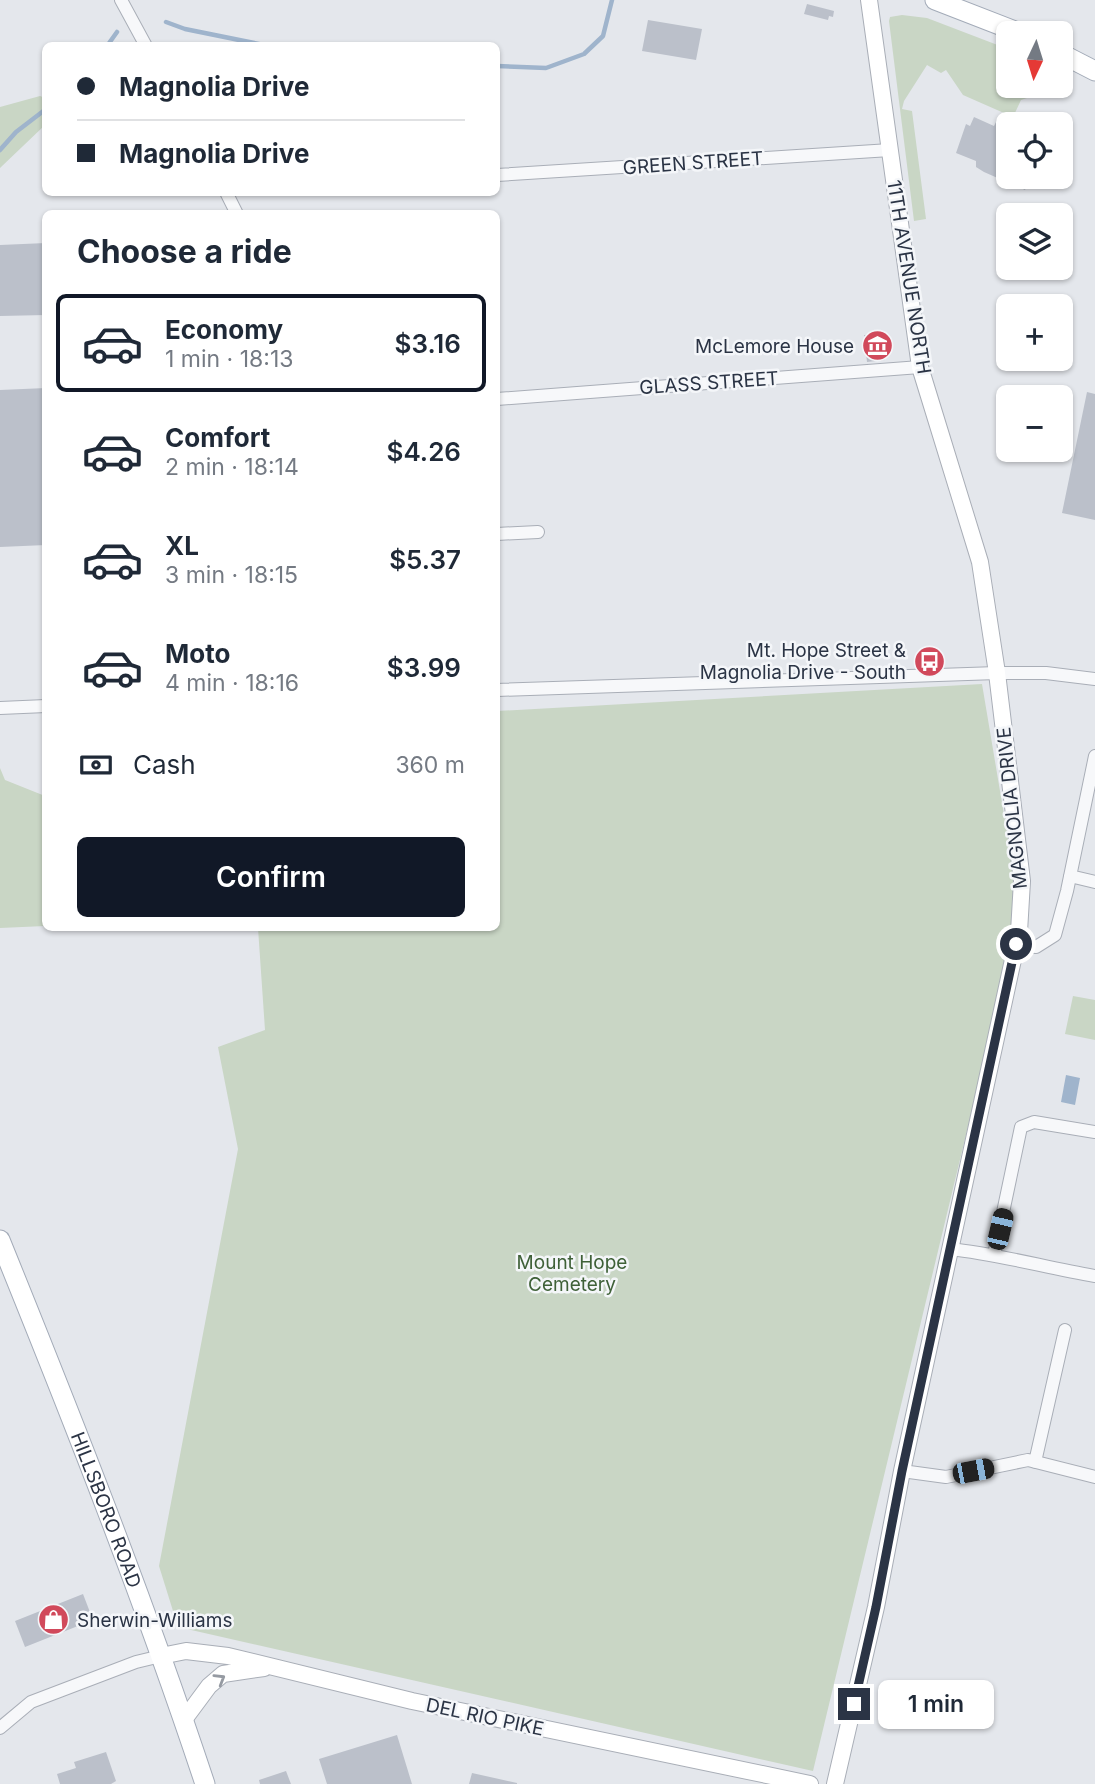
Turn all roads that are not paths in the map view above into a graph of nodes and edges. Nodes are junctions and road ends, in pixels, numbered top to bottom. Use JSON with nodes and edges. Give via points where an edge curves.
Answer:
{"nodes":[{"id":1,"x":121,"y":0,"type":"edge"},
{"id":2,"x":869,"y":0,"type":"edge"},
{"id":3,"x":935,"y":0,"type":"edge"},
{"id":4,"x":996,"y":24,"type":"edge"},
{"id":5,"x":144,"y":42,"type":"edge"},
{"id":6,"x":1073,"y":59,"type":"edge"},
{"id":7,"x":1095,"y":71,"type":"edge"},
{"id":8,"x":890,"y":150,"type":"junction"},
{"id":9,"x":500,"y":175,"type":"edge"},
{"id":10,"x":920,"y":367,"type":"junction"},
{"id":11,"x":500,"y":398,"type":"edge"},
{"id":12,"x":538,"y":532,"type":"dead end"},
{"id":13,"x":500,"y":534,"type":"edge"},
{"id":14,"x":997,"y":673,"type":"junction"},
{"id":15,"x":1095,"y":679,"type":"edge"},
{"id":16,"x":500,"y":690,"type":"edge"},
{"id":17,"x":42,"y":706,"type":"edge"},
{"id":18,"x":0,"y":708,"type":"edge"},
{"id":19,"x":1095,"y":756,"type":"edge"},
{"id":20,"x":1070,"y":876,"type":"junction"},
{"id":21,"x":1095,"y":882,"type":"edge"},
{"id":22,"x":1016,"y":944,"type":"junction"},
{"id":23,"x":1095,"y":1132,"type":"edge"},
{"id":24,"x":0,"y":1240,"type":"edge"},
{"id":25,"x":950,"y":1249,"type":"junction"},
{"id":26,"x":993,"y":1255,"type":"junction"},
{"id":27,"x":1095,"y":1276,"type":"edge"},
{"id":28,"x":1065,"y":1330,"type":"dead end"},
{"id":29,"x":1035,"y":1462,"type":"junction"},
{"id":30,"x":902,"y":1471,"type":"junction"},
{"id":31,"x":1095,"y":1477,"type":"edge"},
{"id":32,"x":161,"y":1656,"type":"junction"},
{"id":33,"x":275,"y":1666,"type":"junction"},
{"id":34,"x":183,"y":1721,"type":"junction"},
{"id":35,"x":0,"y":1728,"type":"edge"},
{"id":36,"x":205,"y":1784,"type":"edge"},
{"id":37,"x":810,"y":1784,"type":"edge"},
{"id":38,"x":835,"y":1784,"type":"edge"}],
"edges":[{"from":1,"to":5,"type":"street"},
{"from":2,"to":8,"type":"street","name":"11TH AVENUE NORTH"},
{"from":3,"to":4,"type":"main road"},
{"from":6,"to":7,"type":"main road"},
{"from":8,"to":9,"type":"street","name":"GREEN STREET"},
{"from":8,"to":10,"type":"street","name":"11TH AVENUE NORTH"},
{"from":10,"to":11,"type":"street","name":"GLASS STREET"},
{"from":10,"to":14,"type":"street","name":"11TH AVENUE NORTH","via":[[980,562]]},
{"from":12,"to":13,"type":"street"},
{"from":14,"to":15,"type":"street"},
{"from":14,"to":16,"type":"street"},
{"from":14,"to":22,"type":"street","name":"MAGNOLIA DRIVE","via":[[1022,881]]},
{"from":17,"to":18,"type":"street"},
{"from":19,"to":20,"type":"street"},
{"from":20,"to":21,"type":"street"},
{"from":20,"to":22,"type":"street","via":[[1055,935],[1036,947]]},
{"from":22,"to":25,"type":"street","name":"MAGNOLIA DRIVE"},
{"from":23,"to":26,"type":"street","via":[[1034,1122],[1021,1127]]},
{"from":24,"to":32,"type":"main road","name":"HILLSBORO ROAD","via":[[87,1454]]},
{"from":25,"to":26,"type":"street"},
{"from":25,"to":30,"type":"street","name":"MAGNOLIA DRIVE"},
{"from":26,"to":27,"type":"street"},
{"from":28,"to":29,"type":"street"},
{"from":29,"to":30,"type":"street","via":[[946,1477]]},
{"from":29,"to":31,"type":"street"},
{"from":30,"to":38,"type":"street","name":"MAGNOLIA DRIVE"},
{"from":32,"to":33,"type":"street","name":"DEL RIO PIKE","via":[[187,1651]]},
{"from":32,"to":34,"type":"main road","name":"HILLSBORO ROAD"},
{"from":32,"to":35,"type":"street","via":[[32,1702]]},
{"from":34,"to":33,"type":"street","one_way":true,"via":[[223,1674]]},
{"from":33,"to":37,"type":"street","name":"DEL RIO PIKE","via":[[412,1701]]},
{"from":34,"to":36,"type":"main road","name":"HILLSBORO ROAD"}]}
